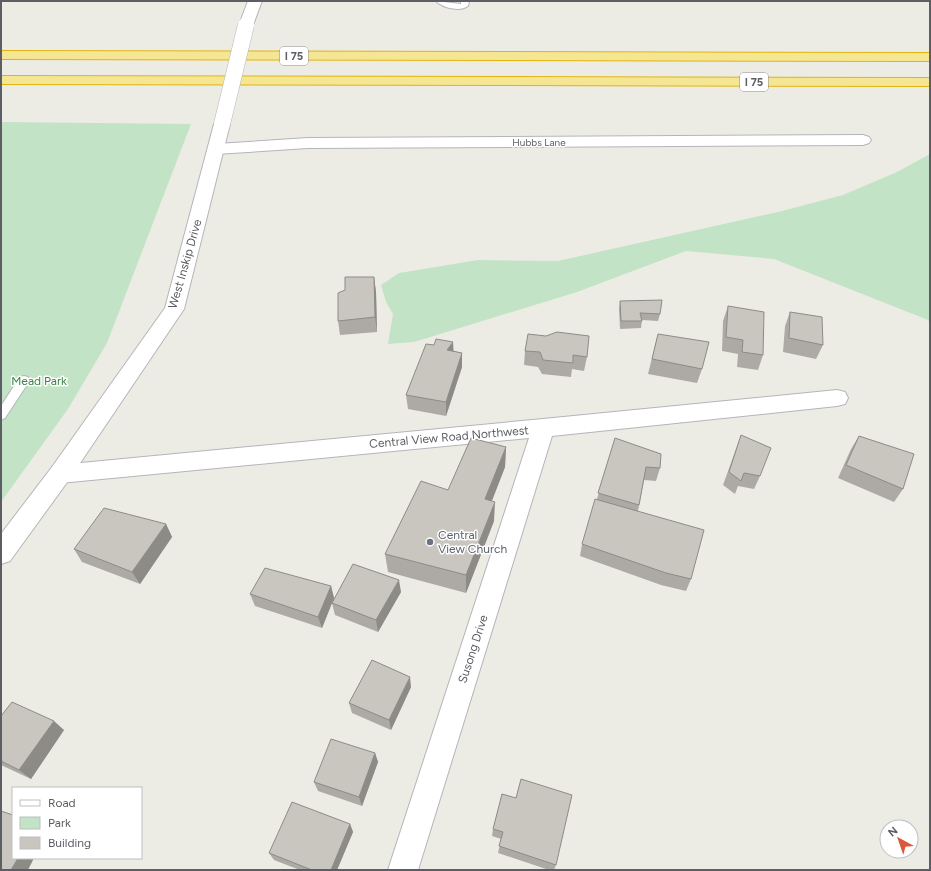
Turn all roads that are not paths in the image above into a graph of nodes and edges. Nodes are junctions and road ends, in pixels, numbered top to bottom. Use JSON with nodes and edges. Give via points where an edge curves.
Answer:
{"nodes":[{"id":1,"x":255,"y":1,"type":"edge"},
{"id":2,"x":440,"y":1,"type":"edge"},
{"id":3,"x":465,"y":1,"type":"edge"},
{"id":4,"x":1,"y":56,"type":"edge"},
{"id":5,"x":930,"y":56,"type":"edge"},
{"id":6,"x":1,"y":80,"type":"edge"},
{"id":7,"x":930,"y":82,"type":"edge"},
{"id":8,"x":863,"y":140,"type":"dead end"},
{"id":9,"x":216,"y":149,"type":"junction"},
{"id":10,"x":24,"y":380,"type":"dead end"},
{"id":11,"x":837,"y":398,"type":"dead end"},
{"id":12,"x":1,"y":415,"type":"edge"},
{"id":13,"x":543,"y":428,"type":"junction"},
{"id":14,"x":60,"y":474,"type":"junction"},
{"id":15,"x":1,"y":553,"type":"edge"},
{"id":16,"x":403,"y":870,"type":"edge"}],
"edges":[{"from":1,"to":9,"type":"street","name":"West Inskip Drive","bridge":true,"via":[[246,26]]},
{"from":2,"to":3,"type":"lane","via":[[446,5],[464,6]]},
{"from":4,"to":5,"type":"highway","number":"I 75"},
{"from":6,"to":7,"type":"highway","number":"I 75"},
{"from":8,"to":9,"type":"street","name":"Hubbs Lane","via":[[308,142]]},
{"from":9,"to":14,"type":"street","name":"West Inskip Drive","via":[[174,309]]},
{"from":10,"to":12,"type":"lane"},
{"from":11,"to":13,"type":"street","name":"Central View Road Northwest"},
{"from":13,"to":14,"type":"street","name":"Central View Road Northwest"},
{"from":13,"to":16,"type":"street","name":"Susong Drive"},
{"from":14,"to":15,"type":"street","name":"West Inskip Drive"}]}
